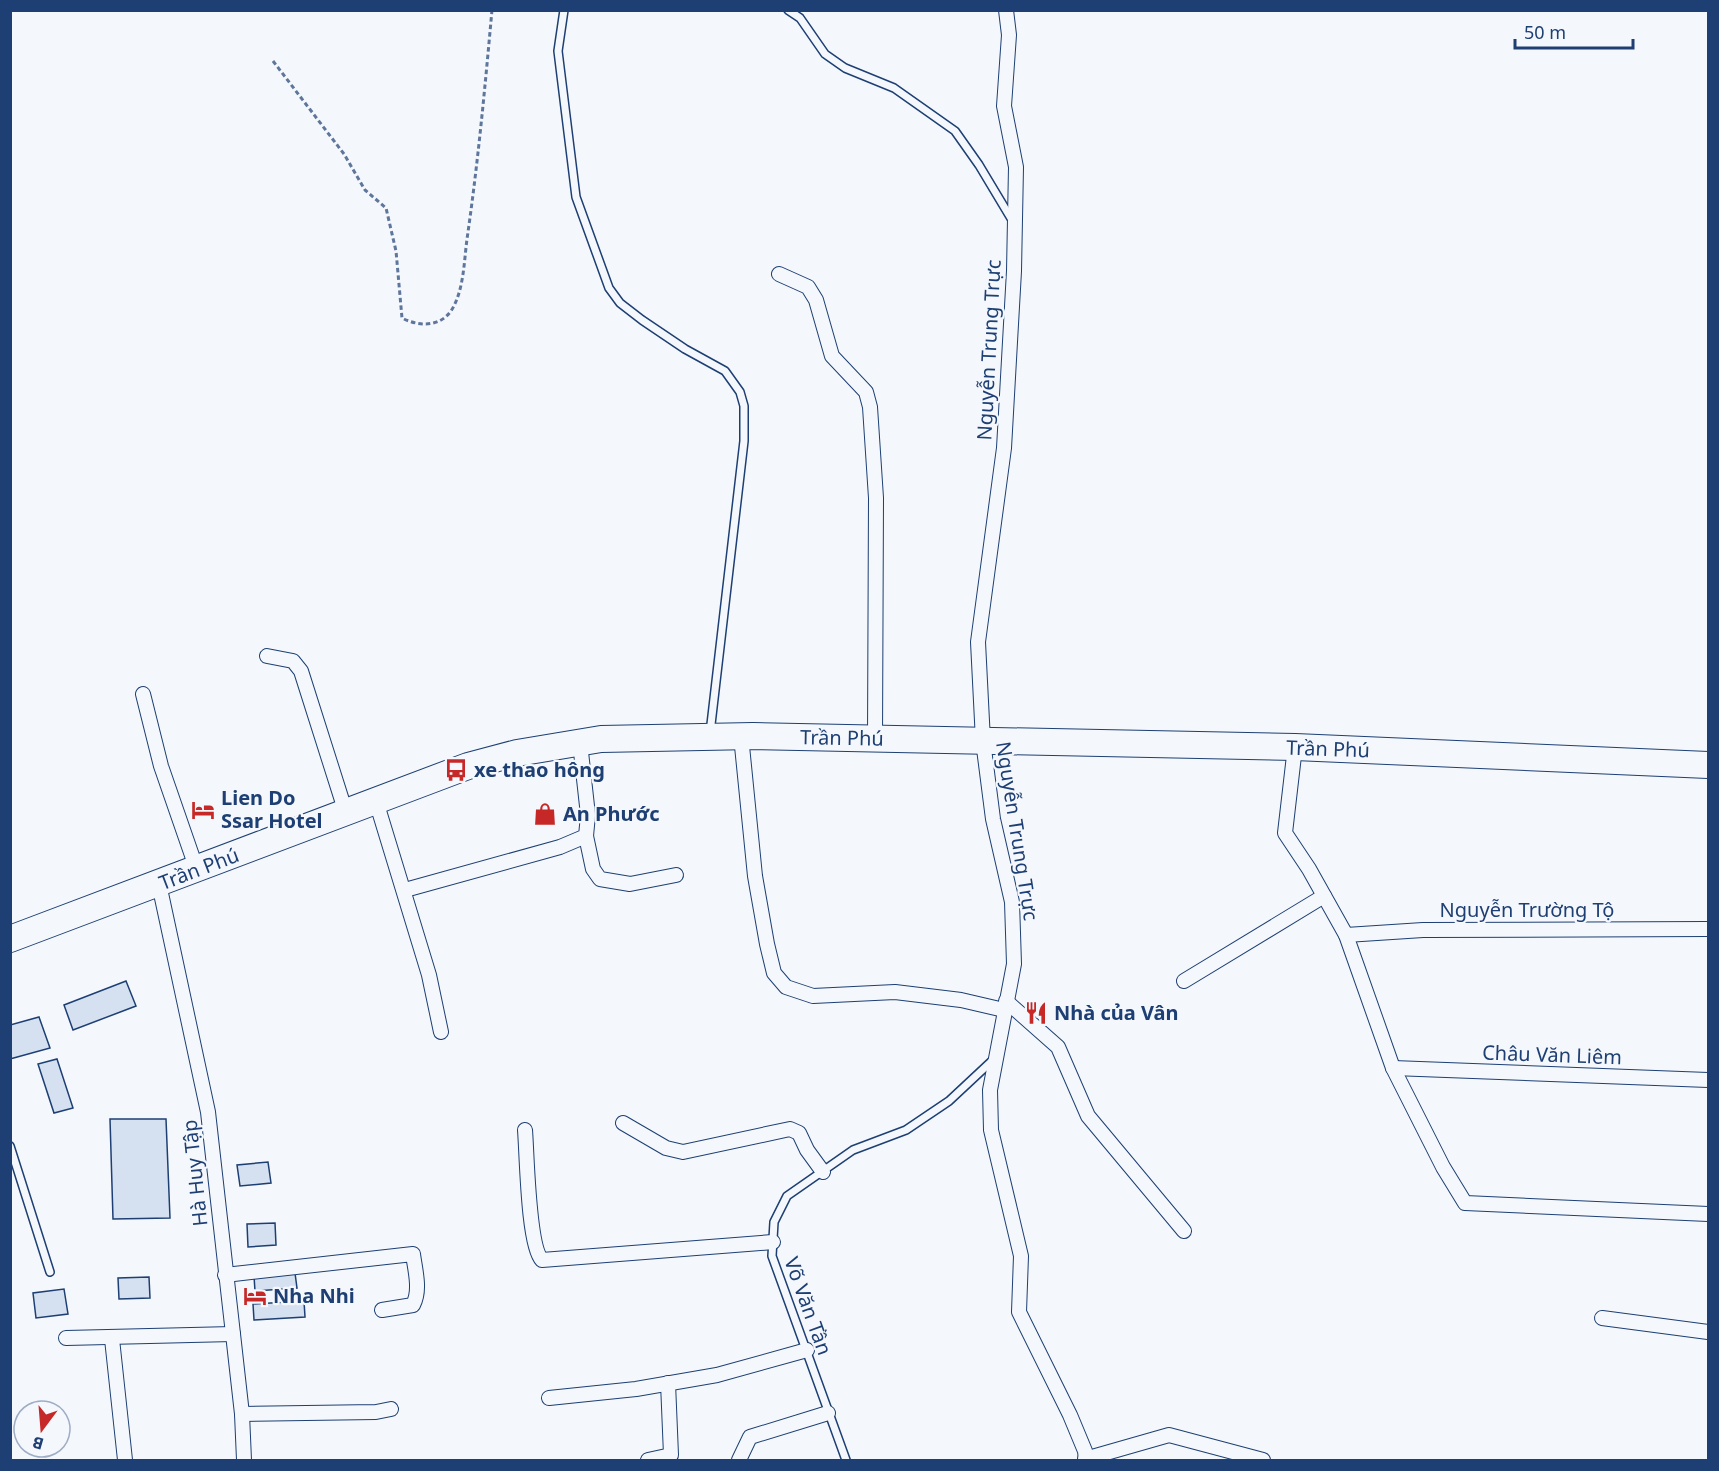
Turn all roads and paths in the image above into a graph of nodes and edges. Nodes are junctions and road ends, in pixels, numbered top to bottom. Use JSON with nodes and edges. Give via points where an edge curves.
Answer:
{"nodes":[{"id":1,"x":492,"y":10,"type":"edge"},
{"id":2,"x":564,"y":10,"type":"edge"},
{"id":3,"x":788,"y":10,"type":"edge"},
{"id":4,"x":1006,"y":10,"type":"edge"},
{"id":5,"x":273,"y":61,"type":"dead end"},
{"id":6,"x":1015,"y":225,"type":"junction"},
{"id":7,"x":779,"y":274,"type":"dead end"},
{"id":8,"x":267,"y":656,"type":"dead end"},
{"id":9,"x":143,"y":694,"type":"dead end"},
{"id":10,"x":741,"y":736,"type":"junction"},
{"id":11,"x":710,"y":737,"type":"junction"},
{"id":12,"x":875,"y":739,"type":"junction"},
{"id":13,"x":982,"y":741,"type":"junction"},
{"id":14,"x":580,"y":743,"type":"junction"},
{"id":15,"x":1295,"y":747,"type":"junction"},
{"id":16,"x":1708,"y":765,"type":"edge"},
{"id":17,"x":376,"y":801,"type":"junction"},
{"id":18,"x":346,"y":813,"type":"junction"},
{"id":19,"x":586,"y":836,"type":"junction"},
{"id":20,"x":197,"y":870,"type":"junction"},
{"id":21,"x":676,"y":875,"type":"dead end"},
{"id":22,"x":159,"y":884,"type":"junction"},
{"id":23,"x":405,"y":891,"type":"junction"},
{"id":24,"x":1324,"y":896,"type":"junction"},
{"id":25,"x":1708,"y":929,"type":"edge"},
{"id":26,"x":1346,"y":935,"type":"junction"},
{"id":27,"x":10,"y":939,"type":"edge"},
{"id":28,"x":1184,"y":981,"type":"dead end"},
{"id":29,"x":1005,"y":1005,"type":"junction"},
{"id":30,"x":441,"y":1032,"type":"dead end"},
{"id":31,"x":996,"y":1058,"type":"junction"},
{"id":32,"x":1393,"y":1068,"type":"junction"},
{"id":33,"x":1708,"y":1080,"type":"edge"},
{"id":34,"x":623,"y":1123,"type":"dead end"},
{"id":35,"x":525,"y":1130,"type":"dead end"},
{"id":36,"x":10,"y":1146,"type":"edge"},
{"id":37,"x":823,"y":1172,"type":"junction"},
{"id":38,"x":1708,"y":1214,"type":"edge"},
{"id":39,"x":1184,"y":1231,"type":"dead end"},
{"id":40,"x":773,"y":1242,"type":"junction"},
{"id":41,"x":50,"y":1272,"type":"dead end"},
{"id":42,"x":225,"y":1275,"type":"junction"},
{"id":43,"x":381,"y":1310,"type":"dead end"},
{"id":44,"x":1602,"y":1318,"type":"dead end"},
{"id":45,"x":1708,"y":1332,"type":"edge"},
{"id":46,"x":233,"y":1334,"type":"junction"},
{"id":47,"x":66,"y":1338,"type":"dead end"},
{"id":48,"x":112,"y":1339,"type":"junction"},
{"id":49,"x":807,"y":1350,"type":"junction"},
{"id":50,"x":668,"y":1383,"type":"junction"},
{"id":51,"x":549,"y":1398,"type":"dead end"},
{"id":52,"x":391,"y":1408,"type":"dead end"},
{"id":53,"x":828,"y":1413,"type":"junction"},
{"id":54,"x":242,"y":1414,"type":"junction"},
{"id":55,"x":1085,"y":1460,"type":"edge"},
{"id":56,"x":126,"y":1461,"type":"edge"},
{"id":57,"x":244,"y":1461,"type":"edge"},
{"id":58,"x":648,"y":1461,"type":"edge"},
{"id":59,"x":740,"y":1461,"type":"edge"},
{"id":60,"x":846,"y":1461,"type":"edge"},
{"id":61,"x":1263,"y":1461,"type":"edge"}],
"edges":[{"from":1,"to":5,"type":"path","via":[[483,119],[460,284],[451,311],[438,322],[416,325],[402,318],[396,251],[386,208],[365,190],[344,154]]},
{"from":2,"to":11,"type":"lane","via":[[558,51],[576,197],[609,288],[620,303],[642,320],[685,350],[725,371],[740,392],[744,406],[744,441]]},
{"from":3,"to":6,"type":"lane","via":[[800,18],[825,54],[845,68],[894,88],[955,131]]},
{"from":4,"to":6,"type":"street","name":"Nguyễn Trung Trực","via":[[1009,35],[1004,106],[1016,167]]},
{"from":6,"to":13,"type":"street","name":"Nguyễn Trung Trực","via":[[1004,448],[978,642]]},
{"from":7,"to":12,"type":"street","via":[[807,286],[816,300],[832,356],[866,392],[870,407],[876,498]]},
{"from":8,"to":18,"type":"street","via":[[293,661],[301,671]]},
{"from":9,"to":20,"type":"street","via":[[160,766]]},
{"from":10,"to":11,"type":"highway","name":"Trần Phú"},
{"from":10,"to":12,"type":"highway","name":"Trần Phú"},
{"from":10,"to":29,"type":"street","via":[[761,910],[774,973],[786,987],[813,996],[896,992]]},
{"from":11,"to":14,"type":"highway","name":"Trần Phú","via":[[601,739]]},
{"from":12,"to":13,"type":"highway","name":"Trần Phú"},
{"from":13,"to":15,"type":"highway","name":"Trần Phú"},
{"from":13,"to":29,"type":"street","name":"Nguyễn Trung Trực","via":[[993,819],[1012,902],[1014,964]]},
{"from":14,"to":17,"type":"highway","name":"Trần Phú","via":[[468,766]]},
{"from":14,"to":19,"type":"street","via":[[588,815]]},
{"from":15,"to":16,"type":"highway","name":"Trần Phú"},
{"from":15,"to":24,"type":"street","via":[[1285,833]]},
{"from":17,"to":18,"type":"highway","name":"Trần Phú"},
{"from":17,"to":23,"type":"street"},
{"from":18,"to":20,"type":"highway","name":"Trần Phú"},
{"from":19,"to":21,"type":"street","via":[[593,869],[600,879],[630,884]]},
{"from":19,"to":23,"type":"street","via":[[560,848]]},
{"from":20,"to":22,"type":"highway","name":"Trần Phú"},
{"from":22,"to":27,"type":"highway","name":"Trần Phú"},
{"from":22,"to":42,"type":"street","name":"Hà Huy Tập","via":[[208,1112]]},
{"from":23,"to":30,"type":"street"},
{"from":24,"to":26,"type":"street"},
{"from":24,"to":28,"type":"street"},
{"from":25,"to":26,"type":"street","name":"Nguyễn Trường Tộ","via":[[1423,930]]},
{"from":26,"to":32,"type":"street"},
{"from":29,"to":31,"type":"street","name":"Nguyễn Trung Trực"},
{"from":29,"to":39,"type":"street","via":[[1058,1047],[1088,1116]]},
{"from":31,"to":37,"type":"lane","name":"Võ Văn Tần","via":[[950,1101],[906,1130],[853,1150]]},
{"from":31,"to":55,"type":"street","name":"Nguyễn Trung Trực","via":[[990,1090],[991,1130],[1021,1256],[1019,1312],[1070,1414]]},
{"from":32,"to":33,"type":"street","name":"Châu Văn Liêm"},
{"from":32,"to":38,"type":"street","via":[[1465,1203]]},
{"from":34,"to":37,"type":"street","via":[[666,1148],[682,1152],[790,1129],[799,1133]]},
{"from":35,"to":40,"type":"street","via":[[531,1216],[537,1255],[542,1260]]},
{"from":36,"to":41,"type":"lane"},
{"from":37,"to":40,"type":"lane","name":"Võ Văn Tần","via":[[787,1196],[774,1222]]},
{"from":40,"to":49,"type":"lane","name":"Võ Văn Tần","via":[[772,1256]]},
{"from":42,"to":43,"type":"street","via":[[413,1254],[417,1281],[413,1305]]},
{"from":42,"to":46,"type":"street","name":"Hà Huy Tập"},
{"from":44,"to":45,"type":"street"},
{"from":46,"to":48,"type":"street"},
{"from":46,"to":54,"type":"street","name":"Hà Huy Tập"},
{"from":47,"to":48,"type":"street"},
{"from":48,"to":56,"type":"street"},
{"from":49,"to":50,"type":"street","via":[[717,1375]]},
{"from":49,"to":53,"type":"lane","name":"Võ Văn Tần"},
{"from":50,"to":51,"type":"street"},
{"from":50,"to":58,"type":"street","via":[[671,1455]]},
{"from":52,"to":54,"type":"street","via":[[376,1412]]},
{"from":53,"to":59,"type":"street","via":[[750,1437]]},
{"from":53,"to":60,"type":"lane","name":"Võ Văn Tần"},
{"from":54,"to":57,"type":"street","name":"Hà Huy Tập"},
{"from":55,"to":61,"type":"street","via":[[1168,1435]]}]}
